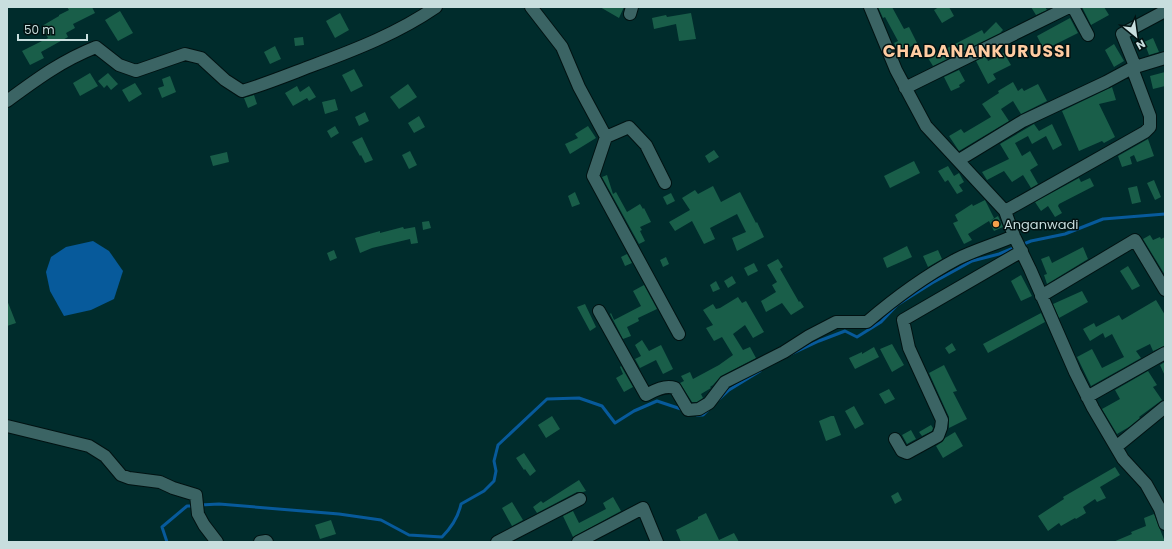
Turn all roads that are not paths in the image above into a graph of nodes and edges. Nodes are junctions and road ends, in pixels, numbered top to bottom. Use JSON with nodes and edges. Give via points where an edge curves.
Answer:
{"nodes":[{"id":1,"x":436,"y":7,"type":"edge"},
{"id":2,"x":531,"y":7,"type":"edge"},
{"id":3,"x":870,"y":7,"type":"edge"},
{"id":4,"x":1068,"y":7,"type":"edge"},
{"id":5,"x":1073,"y":7,"type":"edge"},
{"id":6,"x":1165,"y":11,"type":"edge"},
{"id":7,"x":1088,"y":35,"type":"dead end"},
{"id":8,"x":1165,"y":58,"type":"edge"},
{"id":9,"x":1133,"y":67,"type":"junction"},
{"id":10,"x":905,"y":88,"type":"junction"},
{"id":11,"x":7,"y":101,"type":"edge"},
{"id":12,"x":606,"y":137,"type":"junction"},
{"id":13,"x":959,"y":160,"type":"junction"},
{"id":14,"x":665,"y":183,"type":"dead end"},
{"id":15,"x":1005,"y":211,"type":"junction"},
{"id":16,"x":1018,"y":243,"type":"junction"},
{"id":17,"x":1165,"y":290,"type":"edge"},
{"id":18,"x":1041,"y":296,"type":"junction"},
{"id":19,"x":599,"y":311,"type":"dead end"},
{"id":20,"x":679,"y":334,"type":"dead end"},
{"id":21,"x":1165,"y":353,"type":"edge"},
{"id":22,"x":1088,"y":397,"type":"junction"},
{"id":23,"x":1165,"y":407,"type":"edge"},
{"id":24,"x":7,"y":426,"type":"edge"},
{"id":25,"x":895,"y":439,"type":"dead end"},
{"id":26,"x":1116,"y":447,"type":"junction"},
{"id":27,"x":580,"y":499,"type":"dead end"},
{"id":28,"x":1162,"y":508,"type":"edge"},
{"id":29,"x":1165,"y":524,"type":"edge"},
{"id":30,"x":217,"y":542,"type":"edge"},
{"id":31,"x":260,"y":542,"type":"edge"},
{"id":32,"x":267,"y":542,"type":"edge"},
{"id":33,"x":497,"y":542,"type":"edge"},
{"id":34,"x":578,"y":542,"type":"edge"},
{"id":35,"x":657,"y":542,"type":"edge"}],
"edges":[{"from":1,"to":11,"type":"street","via":[[382,39],[267,84],[242,91],[225,80],[201,58],[185,54],[136,71],[119,65],[96,46],[49,70]]},
{"from":2,"to":12,"type":"street","via":[[562,47],[579,87]]},
{"from":3,"to":10,"type":"street"},
{"from":4,"to":10,"type":"street"},
{"from":5,"to":7,"type":"street"},
{"from":6,"to":9,"type":"street","via":[[1122,34]]},
{"from":8,"to":9,"type":"street"},
{"from":9,"to":13,"type":"street","via":[[1023,121]]},
{"from":9,"to":15,"type":"street","via":[[1150,116],[1150,127]]},
{"from":10,"to":13,"type":"street","via":[[926,126]]},
{"from":12,"to":14,"type":"street","via":[[629,127],[646,145]]},
{"from":12,"to":20,"type":"street","via":[[593,176]]},
{"from":13,"to":15,"type":"street"},
{"from":15,"to":16,"type":"street"},
{"from":16,"to":18,"type":"street"},
{"from":16,"to":19,"type":"street","via":[[959,258],[895,298],[867,322],[836,322],[809,336],[784,352],[725,382],[709,403],[699,409],[688,410],[675,388],[670,386],[646,395]]},
{"from":16,"to":25,"type":"street","via":[[903,320],[909,348],[942,420],[938,436],[907,453],[902,451]]},
{"from":17,"to":18,"type":"street","via":[[1135,240]]},
{"from":18,"to":22,"type":"street"},
{"from":21,"to":22,"type":"street"},
{"from":22,"to":26,"type":"street"},
{"from":23,"to":26,"type":"street"},
{"from":24,"to":30,"type":"street","via":[[89,446],[105,456],[121,475],[160,482],[196,495],[198,514]]},
{"from":26,"to":28,"type":"street"},
{"from":27,"to":33,"type":"street"},
{"from":28,"to":29,"type":"street"},
{"from":31,"to":32,"type":"street"},
{"from":34,"to":35,"type":"street","via":[[643,508]]}]}
